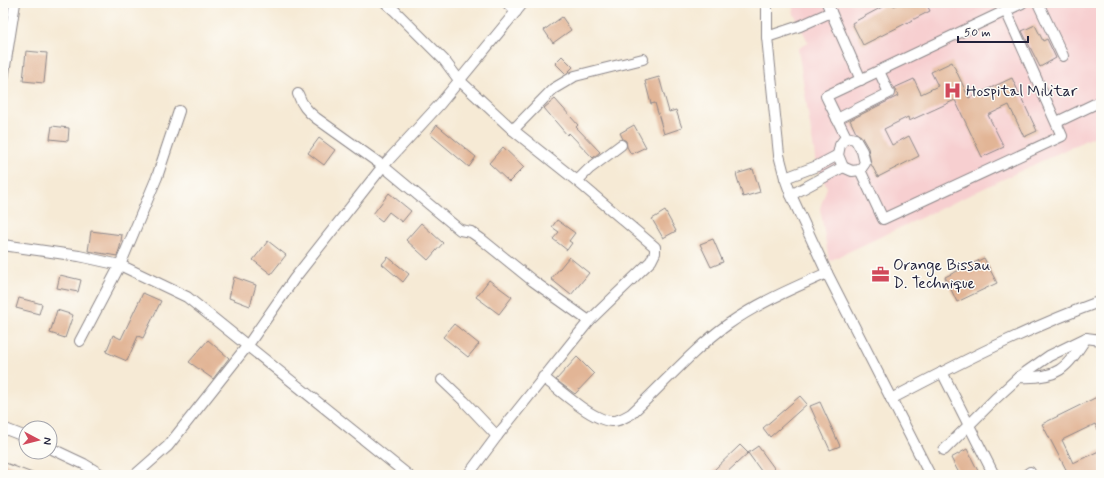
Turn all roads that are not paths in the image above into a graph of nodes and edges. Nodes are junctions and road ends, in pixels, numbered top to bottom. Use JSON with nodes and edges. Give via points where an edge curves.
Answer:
{"nodes":[{"id":1,"x":15,"y":3,"type":"edge"},
{"id":2,"x":386,"y":3,"type":"edge"},
{"id":3,"x":507,"y":3,"type":"edge"},
{"id":4,"x":523,"y":3,"type":"edge"},
{"id":5,"x":767,"y":3,"type":"edge"},
{"id":6,"x":1022,"y":3,"type":"edge"},
{"id":7,"x":1038,"y":3,"type":"edge"},
{"id":8,"x":829,"y":8,"type":"edge"},
{"id":9,"x":1006,"y":11,"type":"junction"},
{"id":10,"x":516,"y":12,"type":"junction"},
{"id":11,"x":767,"y":38,"type":"junction"},
{"id":12,"x":1063,"y":56,"type":"dead end"},
{"id":13,"x":643,"y":59,"type":"dead end"},
{"id":14,"x":879,"y":71,"type":"junction"},
{"id":15,"x":3,"y":79,"type":"edge"},
{"id":16,"x":459,"y":80,"type":"junction"},
{"id":17,"x":861,"y":80,"type":"junction"},
{"id":18,"x":298,"y":94,"type":"dead end"},
{"id":19,"x":1101,"y":101,"type":"edge"},
{"id":20,"x":179,"y":111,"type":"dead end"},
{"id":21,"x":837,"y":119,"type":"junction"},
{"id":22,"x":1056,"y":122,"type":"junction"},
{"id":23,"x":513,"y":130,"type":"junction"},
{"id":24,"x":846,"y":137,"type":"junction"},
{"id":25,"x":621,"y":145,"type":"dead end"},
{"id":26,"x":838,"y":155,"type":"junction"},
{"id":27,"x":383,"y":166,"type":"junction"},
{"id":28,"x":844,"y":167,"type":"junction"},
{"id":29,"x":860,"y":170,"type":"junction"},
{"id":30,"x":785,"y":178,"type":"junction"},
{"id":31,"x":577,"y":181,"type":"junction"},
{"id":32,"x":791,"y":195,"type":"junction"},
{"id":33,"x":3,"y":245,"type":"edge"},
{"id":34,"x":120,"y":265,"type":"junction"},
{"id":35,"x":827,"y":272,"type":"junction"},
{"id":36,"x":1101,"y":301,"type":"edge"},
{"id":37,"x":589,"y":321,"type":"junction"},
{"id":38,"x":1086,"y":338,"type":"junction"},
{"id":39,"x":1101,"y":340,"type":"edge"},
{"id":40,"x":80,"y":341,"type":"dead end"},
{"id":41,"x":248,"y":345,"type":"junction"},
{"id":42,"x":942,"y":372,"type":"junction"},
{"id":43,"x":543,"y":377,"type":"junction"},
{"id":44,"x":1019,"y":377,"type":"junction"},
{"id":45,"x":442,"y":380,"type":"dead end"},
{"id":46,"x":891,"y":399,"type":"junction"},
{"id":47,"x":969,"y":425,"type":"junction"},
{"id":48,"x":3,"y":428,"type":"edge"},
{"id":49,"x":18,"y":434,"type":"edge"},
{"id":50,"x":497,"y":436,"type":"junction"},
{"id":51,"x":944,"y":450,"type":"dead end"},
{"id":52,"x":58,"y":452,"type":"edge"},
{"id":53,"x":102,"y":475,"type":"edge"},
{"id":54,"x":135,"y":475,"type":"edge"},
{"id":55,"x":408,"y":475,"type":"edge"},
{"id":56,"x":468,"y":475,"type":"edge"},
{"id":57,"x":930,"y":475,"type":"edge"},
{"id":58,"x":995,"y":475,"type":"edge"}],
"edges":[{"from":1,"to":15,"type":"street"},
{"from":2,"to":16,"type":"street","via":[[396,10],[440,56]]},
{"from":3,"to":10,"type":"street"},
{"from":4,"to":10,"type":"street"},
{"from":5,"to":11,"type":"street"},
{"from":6,"to":9,"type":"street"},
{"from":7,"to":12,"type":"street"},
{"from":8,"to":11,"type":"street","via":[[800,26]]},
{"from":8,"to":17,"type":"street"},
{"from":9,"to":14,"type":"street"},
{"from":9,"to":22,"type":"street"},
{"from":10,"to":16,"type":"street"},
{"from":11,"to":30,"type":"street","via":[[779,155]]},
{"from":13,"to":23,"type":"street","via":[[575,76],[553,89]]},
{"from":14,"to":17,"type":"street"},
{"from":14,"to":21,"type":"street","via":[[889,93]]},
{"from":16,"to":23,"type":"street"},
{"from":16,"to":27,"type":"street"},
{"from":17,"to":21,"type":"street","via":[[826,96]]},
{"from":18,"to":27,"type":"street","via":[[307,111]]},
{"from":19,"to":22,"type":"street"},
{"from":20,"to":34,"type":"street","via":[[157,177]]},
{"from":21,"to":24,"type":"street"},
{"from":22,"to":29,"type":"street","via":[[1062,136],[883,219]]},
{"from":23,"to":31,"type":"street"},
{"from":24,"to":26,"type":"street","via":[[840,145]]},
{"from":24,"to":29,"type":"street","via":[[854,139],[862,151],[865,163]]},
{"from":25,"to":31,"type":"street"},
{"from":26,"to":28,"type":"street"},
{"from":26,"to":30,"type":"street"},
{"from":27,"to":37,"type":"street","via":[[460,230],[471,232],[481,239],[533,281]]},
{"from":27,"to":41,"type":"street","via":[[294,279]]},
{"from":28,"to":29,"type":"street","via":[[852,171]]},
{"from":28,"to":32,"type":"street"},
{"from":30,"to":32,"type":"street"},
{"from":31,"to":37,"type":"street","via":[[655,247],[651,261]]},
{"from":32,"to":35,"type":"street"},
{"from":33,"to":34,"type":"street"},
{"from":34,"to":40,"type":"street"},
{"from":34,"to":41,"type":"street","via":[[187,297]]},
{"from":35,"to":43,"type":"street","via":[[753,307],[726,325],[631,414],[620,419],[610,421],[599,418]]},
{"from":35,"to":46,"type":"street"},
{"from":36,"to":42,"type":"street","via":[[1034,328]]},
{"from":37,"to":43,"type":"street"},
{"from":38,"to":39,"type":"street"},
{"from":38,"to":44,"type":"street","via":[[1049,356]]},
{"from":38,"to":44,"type":"street","via":[[1059,371],[1035,378]]},
{"from":41,"to":54,"type":"street","via":[[168,446]]},
{"from":41,"to":55,"type":"street"},
{"from":42,"to":46,"type":"street"},
{"from":42,"to":47,"type":"street"},
{"from":43,"to":50,"type":"street"},
{"from":44,"to":47,"type":"street"},
{"from":45,"to":50,"type":"street"},
{"from":46,"to":57,"type":"street"},
{"from":47,"to":51,"type":"street"},
{"from":47,"to":58,"type":"street"},
{"from":48,"to":49,"type":"street"},
{"from":50,"to":56,"type":"street"},
{"from":52,"to":53,"type":"street"}]}
